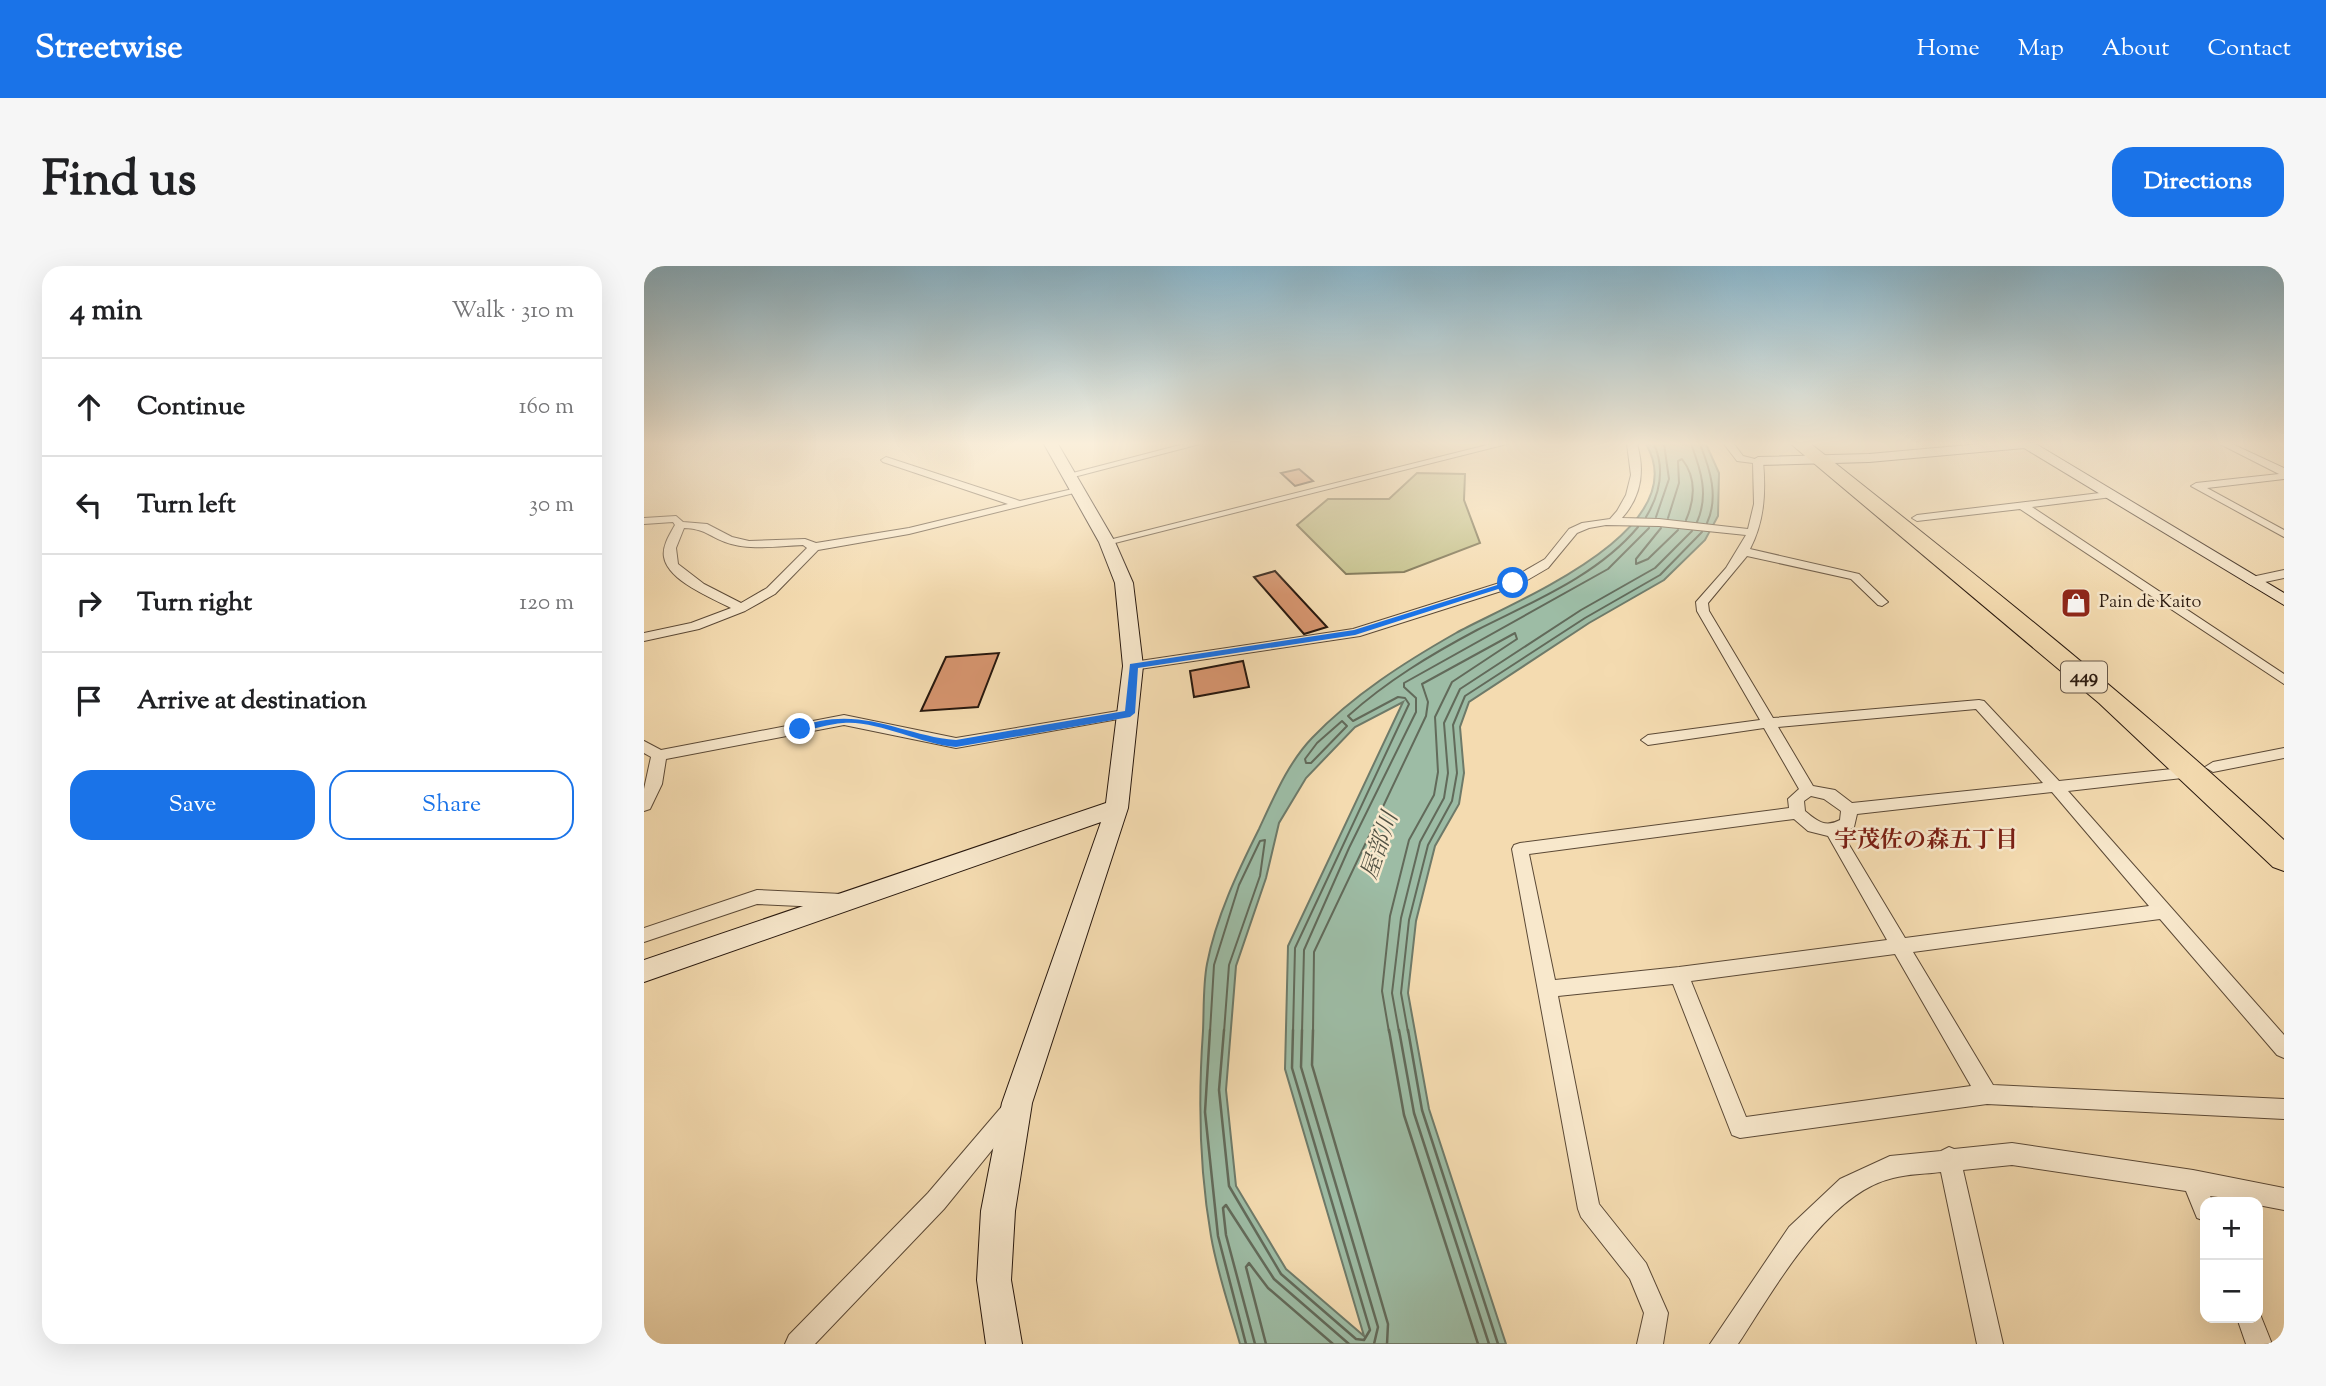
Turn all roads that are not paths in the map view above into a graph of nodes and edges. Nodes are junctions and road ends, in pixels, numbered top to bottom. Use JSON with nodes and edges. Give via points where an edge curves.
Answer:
{"nodes":[{"id":1,"x":988,"y":494,"type":"edge"},
{"id":2,"x":1043,"y":494,"type":"edge"},
{"id":3,"x":1080,"y":494,"type":"edge"},
{"id":4,"x":1299,"y":494,"type":"edge"},
{"id":5,"x":1632,"y":494,"type":"edge"},
{"id":6,"x":1761,"y":494,"type":"edge"},
{"id":7,"x":1871,"y":494,"type":"edge"},
{"id":8,"x":1883,"y":494,"type":"edge"},
{"id":9,"x":2211,"y":494,"type":"edge"},
{"id":10,"x":2108,"y":495,"type":"joint"},
{"id":11,"x":1017,"y":504,"type":"junction"},
{"id":12,"x":2020,"y":504,"type":"junction"},
{"id":13,"x":1917,"y":518,"type":"junction"},
{"id":14,"x":644,"y":521,"type":"edge"},
{"id":15,"x":1618,"y":521,"type":"junction"},
{"id":16,"x":680,"y":525,"type":"junction"},
{"id":17,"x":1754,"y":533,"type":"junction"},
{"id":18,"x":2284,"y":534,"type":"edge"},
{"id":19,"x":1107,"y":542,"type":"junction"},
{"id":20,"x":814,"y":547,"type":"junction"},
{"id":21,"x":1746,"y":552,"type":"junction"},
{"id":22,"x":2284,"y":574,"type":"edge"},
{"id":23,"x":2251,"y":581,"type":"junction"},
{"id":24,"x":2284,"y":600,"type":"edge"},
{"id":25,"x":1882,"y":602,"type":"dead end"},
{"id":26,"x":741,"y":608,"type":"junction"},
{"id":27,"x":644,"y":637,"type":"edge"},
{"id":28,"x":1133,"y":666,"type":"junction"},
{"id":29,"x":2284,"y":680,"type":"edge"},
{"id":30,"x":1130,"y":713,"type":"junction"},
{"id":31,"x":1768,"y":723,"type":"junction"},
{"id":32,"x":1648,"y":740,"type":"dead end"},
{"id":33,"x":644,"y":746,"type":"edge"},
{"id":34,"x":2284,"y":753,"type":"edge"},
{"id":35,"x":659,"y":755,"type":"junction"},
{"id":36,"x":2202,"y":769,"type":"junction"},
{"id":37,"x":2057,"y":788,"type":"junction"},
{"id":38,"x":1808,"y":790,"type":"junction"},
{"id":39,"x":644,"y":804,"type":"edge"},
{"id":40,"x":1117,"y":808,"type":"junction"},
{"id":41,"x":1849,"y":808,"type":"junction"},
{"id":42,"x":1797,"y":813,"type":"junction"},
{"id":43,"x":1833,"y":831,"type":"junction"},
{"id":44,"x":2284,"y":832,"type":"edge"},
{"id":45,"x":2284,"y":859,"type":"edge"},
{"id":46,"x":844,"y":901,"type":"junction"},
{"id":47,"x":2164,"y":912,"type":"junction"},
{"id":48,"x":644,"y":935,"type":"edge"},
{"id":49,"x":1899,"y":945,"type":"junction"},
{"id":50,"x":644,"y":971,"type":"edge"},
{"id":51,"x":1679,"y":975,"type":"junction"},
{"id":52,"x":1545,"y":989,"type":"junction"},
{"id":53,"x":2284,"y":1049,"type":"edge"},
{"id":54,"x":1987,"y":1094,"type":"junction"},
{"id":55,"x":1017,"y":1104,"type":"junction"},
{"id":56,"x":2284,"y":1110,"type":"edge"},
{"id":57,"x":1950,"y":1158,"type":"junction"},
{"id":58,"x":2193,"y":1181,"type":"junction"},
{"id":59,"x":2200,"y":1198,"type":"edge"},
{"id":60,"x":2284,"y":1199,"type":"edge"},
{"id":61,"x":2251,"y":1323,"type":"edge"},
{"id":62,"x":798,"y":1344,"type":"edge"},
{"id":63,"x":1003,"y":1344,"type":"edge"},
{"id":64,"x":1650,"y":1344,"type":"edge"},
{"id":65,"x":1723,"y":1344,"type":"edge"},
{"id":66,"x":1990,"y":1344,"type":"edge"},
{"id":67,"x":2259,"y":1344,"type":"edge"}],
"edges":[{"from":1,"to":11,"type":"street"},
{"from":2,"to":11,"type":"street"},
{"from":3,"to":19,"type":"street"},
{"from":4,"to":19,"type":"street"},
{"from":5,"to":15,"type":"street"},
{"from":6,"to":17,"type":"street"},
{"from":7,"to":36,"type":"highway","number":"449"},
{"from":8,"to":13,"type":"highway","number":"449"},
{"from":9,"to":18,"type":"street"},
{"from":10,"to":12,"type":"street"},
{"from":10,"to":23,"type":"street"},
{"from":11,"to":20,"type":"street","via":[[909,531]]},
{"from":12,"to":13,"type":"street"},
{"from":12,"to":29,"type":"street"},
{"from":13,"to":36,"type":"highway","number":"449","via":[[2052,626]]},
{"from":14,"to":16,"type":"street","via":[[676,519]]},
{"from":15,"to":17,"type":"street"},
{"from":15,"to":28,"type":"street","via":[[1590,523],[1573,531],[1554,557],[1513,583],[1355,632]]},
{"from":16,"to":20,"type":"street","via":[[703,526],[729,540],[749,544],[805,542]]},
{"from":16,"to":26,"type":"street","via":[[671,544],[670,559],[676,572]]},
{"from":17,"to":21,"type":"street"},
{"from":19,"to":28,"type":"street","via":[[1124,583]]},
{"from":20,"to":26,"type":"street","via":[[771,591]]},
{"from":21,"to":25,"type":"street","via":[[1854,576]]},
{"from":21,"to":31,"type":"street","via":[[1702,602],[1703,611]]},
{"from":22,"to":23,"type":"street"},
{"from":23,"to":24,"type":"street"},
{"from":26,"to":27,"type":"street","via":[[695,626]]},
{"from":28,"to":30,"type":"street"},
{"from":30,"to":35,"type":"street","via":[[956,743],[844,720]]},
{"from":30,"to":40,"type":"street"},
{"from":31,"to":32,"type":"street"},
{"from":31,"to":37,"type":"street","via":[[1979,704]]},
{"from":31,"to":38,"type":"street"},
{"from":33,"to":35,"type":"street"},
{"from":34,"to":36,"type":"street"},
{"from":35,"to":39,"type":"street","via":[[654,784]]},
{"from":36,"to":37,"type":"street"},
{"from":36,"to":44,"type":"highway","number":"449"},
{"from":36,"to":45,"type":"highway","number":"449"},
{"from":37,"to":41,"type":"street"},
{"from":37,"to":47,"type":"street"},
{"from":38,"to":41,"type":"street","via":[[1829,794]]},
{"from":38,"to":42,"type":"street","via":[[1796,799]]},
{"from":40,"to":46,"type":"street"},
{"from":40,"to":55,"type":"street"},
{"from":41,"to":43,"type":"street","via":[[1848,823]]},
{"from":42,"to":43,"type":"street","via":[[1814,827]]},
{"from":42,"to":52,"type":"street","via":[[1520,849]]},
{"from":43,"to":49,"type":"street"},
{"from":46,"to":48,"type":"street","via":[[757,897]]},
{"from":46,"to":50,"type":"street"},
{"from":47,"to":49,"type":"street"},
{"from":47,"to":53,"type":"street"},
{"from":49,"to":51,"type":"street"},
{"from":49,"to":54,"type":"street"},
{"from":51,"to":52,"type":"street"},
{"from":51,"to":54,"type":"street","via":[[1740,1128]]},
{"from":52,"to":64,"type":"street","via":[[1589,1209],[1639,1271],[1656,1314]]},
{"from":54,"to":56,"type":"street"},
{"from":55,"to":62,"type":"street","via":[[936,1201]]},
{"from":55,"to":63,"type":"street","via":[[999,1210],[994,1280]]},
{"from":57,"to":58,"type":"street","via":[[2012,1154]]},
{"from":57,"to":65,"type":"street","via":[[1890,1167],[1848,1187],[1797,1235]]},
{"from":57,"to":66,"type":"street"},
{"from":58,"to":59,"type":"street"},
{"from":58,"to":60,"type":"street"},
{"from":61,"to":67,"type":"street"}]}
